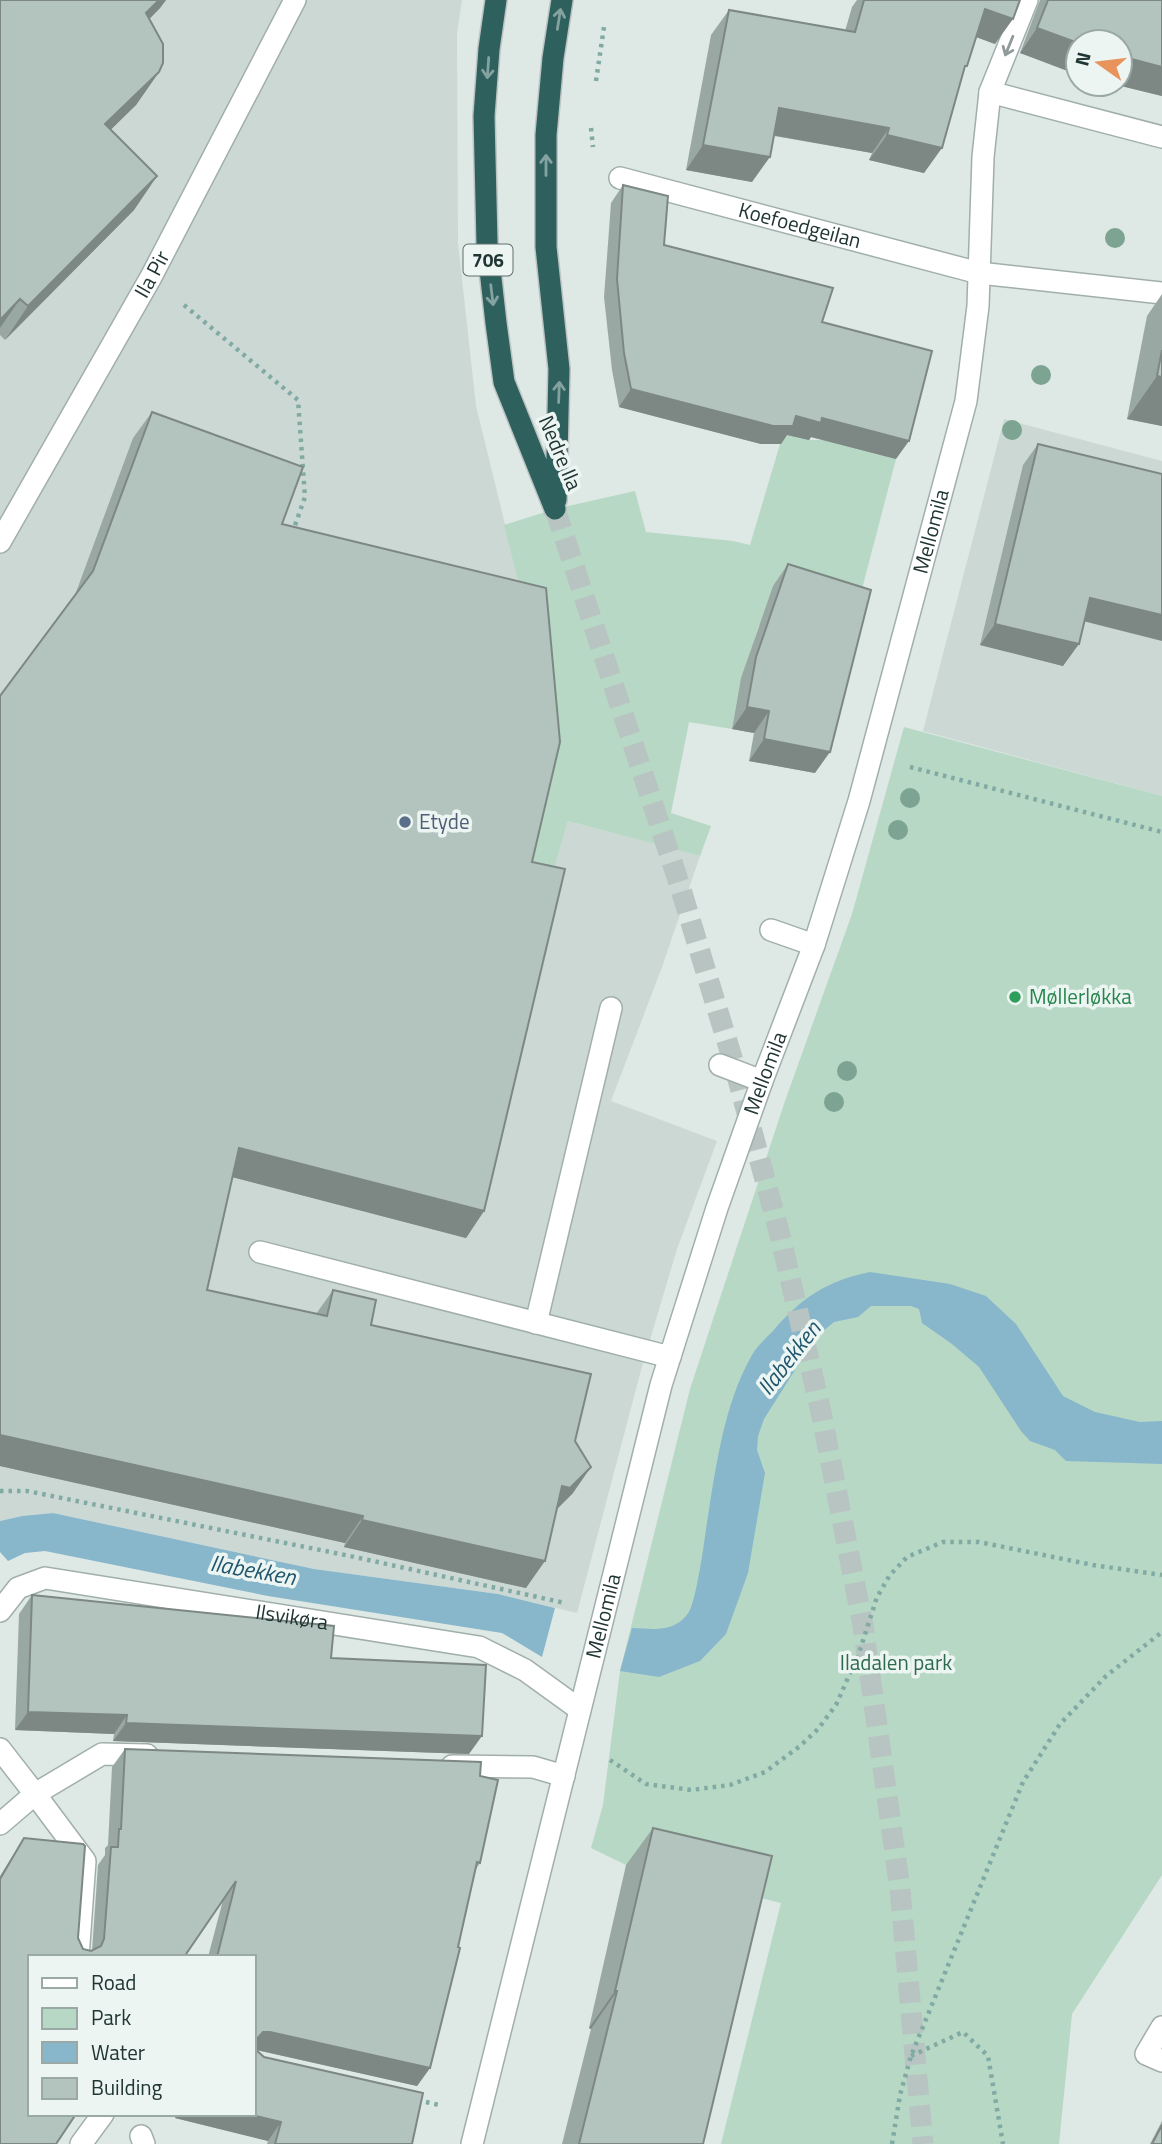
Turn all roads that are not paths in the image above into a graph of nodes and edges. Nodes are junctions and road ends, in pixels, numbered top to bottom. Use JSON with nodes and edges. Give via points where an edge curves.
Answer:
{"nodes":[{"id":1,"x":295,"y":0,"type":"edge"},
{"id":2,"x":496,"y":0,"type":"edge"},
{"id":3,"x":562,"y":0,"type":"edge"},
{"id":4,"x":1027,"y":0,"type":"edge"},
{"id":5,"x":990,"y":92,"type":"junction"},
{"id":6,"x":1162,"y":137,"type":"edge"},
{"id":7,"x":620,"y":178,"type":"road end"},
{"id":8,"x":979,"y":273,"type":"junction"},
{"id":9,"x":1162,"y":293,"type":"edge"},
{"id":10,"x":0,"y":542,"type":"edge"},
{"id":11,"x":771,"y":930,"type":"dead end"},
{"id":12,"x":814,"y":945,"type":"junction"},
{"id":13,"x":611,"y":1008,"type":"dead end"},
{"id":14,"x":720,"y":1065,"type":"dead end"},
{"id":15,"x":762,"y":1081,"type":"junction"},
{"id":16,"x":260,"y":1252,"type":"dead end"},
{"id":17,"x":536,"y":1323,"type":"junction"},
{"id":18,"x":670,"y":1357,"type":"junction"},
{"id":19,"x":0,"y":1611,"type":"edge"},
{"id":20,"x":579,"y":1709,"type":"junction"},
{"id":21,"x":0,"y":1749,"type":"edge"},
{"id":22,"x":163,"y":1755,"type":"edge"},
{"id":23,"x":427,"y":1765,"type":"edge"},
{"id":24,"x":564,"y":1776,"type":"junction"},
{"id":25,"x":35,"y":1794,"type":"junction"},
{"id":26,"x":0,"y":1824,"type":"edge"},
{"id":27,"x":78,"y":1955,"type":"edge"},
{"id":28,"x":1162,"y":2027,"type":"edge"},
{"id":29,"x":1162,"y":2061,"type":"edge"},
{"id":30,"x":102,"y":2116,"type":"edge"},
{"id":31,"x":81,"y":2144,"type":"edge"},
{"id":32,"x":472,"y":2144,"type":"edge"}],
"edges":[{"from":1,"to":10,"type":"street","name":"Ila Pir","via":[[151,277]]},
{"from":2,"to":3,"type":"highway","name":"Nedre Ila","number":"706","one_way":true,"via":[[484,116],[493,296],[504,382],[555,509],[559,369],[546,247],[547,135]]},
{"from":4,"to":5,"type":"street","name":"Mellomila","one_way":true},
{"from":5,"to":6,"type":"street"},
{"from":5,"to":8,"type":"street","name":"Mellomila"},
{"from":7,"to":8,"type":"street","name":"Koefoedgeilan"},
{"from":8,"to":9,"type":"street","name":"Koefoedgeilan"},
{"from":8,"to":12,"type":"street","name":"Mellomila","via":[[965,401],[872,757]]},
{"from":11,"to":12,"type":"street"},
{"from":12,"to":15,"type":"street","name":"Mellomila"},
{"from":13,"to":17,"type":"street"},
{"from":14,"to":15,"type":"street"},
{"from":15,"to":18,"type":"street","name":"Mellomila"},
{"from":16,"to":17,"type":"street"},
{"from":17,"to":18,"type":"street"},
{"from":18,"to":20,"type":"street","name":"Mellomila"},
{"from":19,"to":20,"type":"street","name":"Ilsvikøra","via":[[18,1588],[45,1578],[479,1647],[525,1670]]},
{"from":20,"to":24,"type":"street","name":"Mellomila"},
{"from":21,"to":25,"type":"street"},
{"from":22,"to":25,"type":"street","via":[[102,1754]]},
{"from":23,"to":24,"type":"street","via":[[533,1767]]},
{"from":24,"to":32,"type":"street","name":"Mellomila"},
{"from":25,"to":26,"type":"street"},
{"from":25,"to":27,"type":"street","via":[[85,1861]]},
{"from":28,"to":29,"type":"street","via":[[1146,2054]]},
{"from":30,"to":31,"type":"street"}]}
